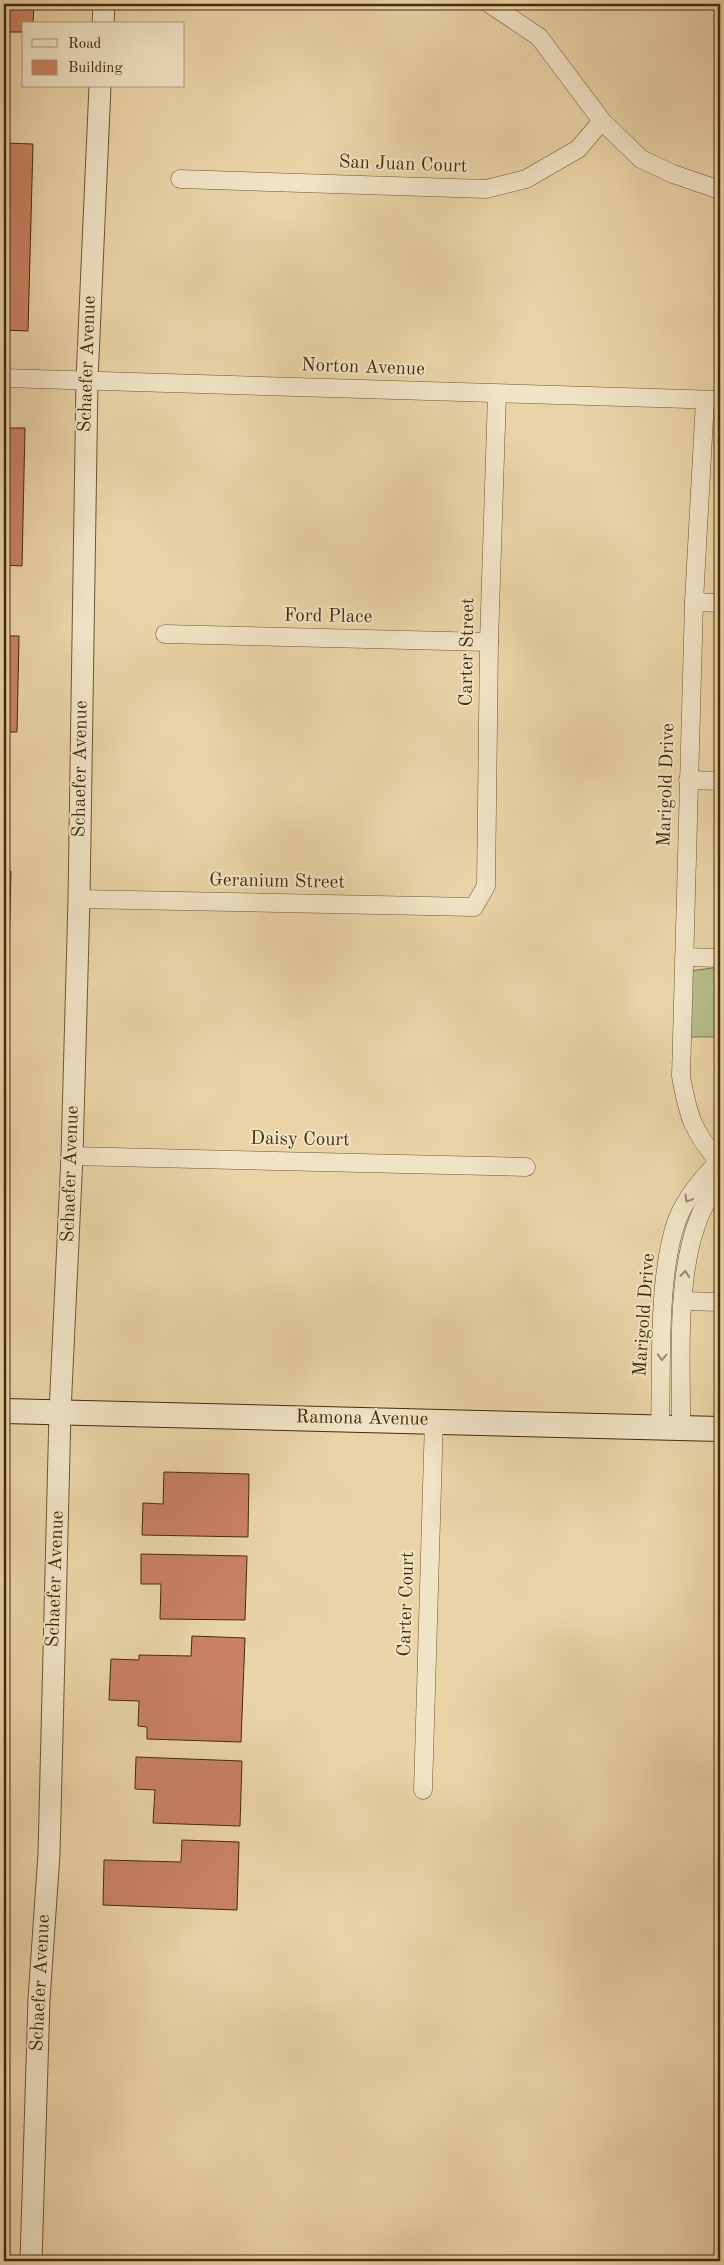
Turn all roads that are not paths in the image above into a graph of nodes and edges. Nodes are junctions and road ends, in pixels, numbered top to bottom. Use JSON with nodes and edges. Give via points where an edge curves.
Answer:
{"nodes":[{"id":1,"x":104,"y":4,"type":"edge"},
{"id":2,"x":490,"y":4,"type":"edge"},
{"id":3,"x":103,"y":22,"type":"edge"},
{"id":4,"x":100,"y":88,"type":"edge"},
{"id":5,"x":602,"y":121,"type":"junction"},
{"id":6,"x":180,"y":180,"type":"dead end"},
{"id":7,"x":720,"y":190,"type":"edge"},
{"id":8,"x":4,"y":378,"type":"edge"},
{"id":9,"x":87,"y":380,"type":"junction"},
{"id":10,"x":497,"y":394,"type":"junction"},
{"id":11,"x":713,"y":400,"type":"edge"},
{"id":12,"x":694,"y":602,"type":"junction"},
{"id":13,"x":720,"y":603,"type":"edge"},
{"id":14,"x":165,"y":634,"type":"dead end"},
{"id":15,"x":489,"y":642,"type":"junction"},
{"id":16,"x":688,"y":780,"type":"junction"},
{"id":17,"x":720,"y":781,"type":"edge"},
{"id":18,"x":79,"y":899,"type":"junction"},
{"id":19,"x":474,"y":907,"type":"joint"},
{"id":20,"x":684,"y":957,"type":"junction"},
{"id":21,"x":720,"y":958,"type":"edge"},
{"id":22,"x":72,"y":1156,"type":"junction"},
{"id":23,"x":720,"y":1162,"type":"edge"},
{"id":24,"x":526,"y":1167,"type":"dead end"},
{"id":25,"x":720,"y":1183,"type":"edge"},
{"id":26,"x":683,"y":1301,"type":"junction"},
{"id":27,"x":720,"y":1302,"type":"edge"},
{"id":28,"x":4,"y":1411,"type":"edge"},
{"id":29,"x":60,"y":1412,"type":"junction"},
{"id":30,"x":434,"y":1420,"type":"junction"},
{"id":31,"x":670,"y":1427,"type":"junction"},
{"id":32,"x":720,"y":1429,"type":"edge"},
{"id":33,"x":423,"y":1790,"type":"dead end"},
{"id":34,"x":31,"y":2261,"type":"edge"}],
"edges":[{"from":1,"to":3,"type":"street"},
{"from":2,"to":5,"type":"street","via":[[539,37]]},
{"from":4,"to":9,"type":"street","name":"Schaefer Avenue"},
{"from":5,"to":6,"type":"street","name":"San Juan Court","via":[[578,149],[526,180],[486,189]]},
{"from":5,"to":7,"type":"street","via":[[641,159]]},
{"from":8,"to":9,"type":"street","name":"Norton Avenue"},
{"from":9,"to":10,"type":"street","name":"Norton Avenue"},
{"from":9,"to":18,"type":"street","name":"Schaefer Avenue"},
{"from":10,"to":11,"type":"street","name":"Norton Avenue"},
{"from":10,"to":15,"type":"street","name":"Carter Street"},
{"from":11,"to":12,"type":"street","name":"Marigold Drive"},
{"from":12,"to":13,"type":"street"},
{"from":12,"to":16,"type":"street","name":"Marigold Drive"},
{"from":14,"to":15,"type":"street","name":"Ford Place"},
{"from":15,"to":19,"type":"street","name":"Carter Street","via":[[486,886]]},
{"from":16,"to":17,"type":"street"},
{"from":16,"to":20,"type":"street","name":"Marigold Drive"},
{"from":18,"to":19,"type":"street","name":"Geranium Street"},
{"from":18,"to":22,"type":"street","name":"Schaefer Avenue"},
{"from":20,"to":21,"type":"street"},
{"from":20,"to":23,"type":"street","name":"Marigold Drive","via":[[681,1076],[691,1122],[702,1142]]},
{"from":22,"to":24,"type":"street","name":"Daisy Court"},
{"from":22,"to":29,"type":"street","name":"Schaefer Avenue"},
{"from":23,"to":31,"type":"street","name":"Marigold Drive","one_way":true,"via":[[704,1176],[689,1198],[677,1220],[672,1239],[664,1290]]},
{"from":26,"to":25,"type":"street","name":"Marigold Drive","one_way":true,"via":[[696,1221]]},
{"from":26,"to":27,"type":"street"},
{"from":26,"to":31,"type":"street","name":"Marigold Drive"},
{"from":28,"to":29,"type":"main road","name":"Ramona Avenue"},
{"from":29,"to":30,"type":"main road","name":"Ramona Avenue"},
{"from":29,"to":34,"type":"street","name":"Schaefer Avenue","via":[[49,1854],[39,1999]]},
{"from":30,"to":31,"type":"main road","name":"Ramona Avenue"},
{"from":30,"to":33,"type":"street","name":"Carter Court"},
{"from":31,"to":32,"type":"main road","name":"Ramona Avenue"}]}
